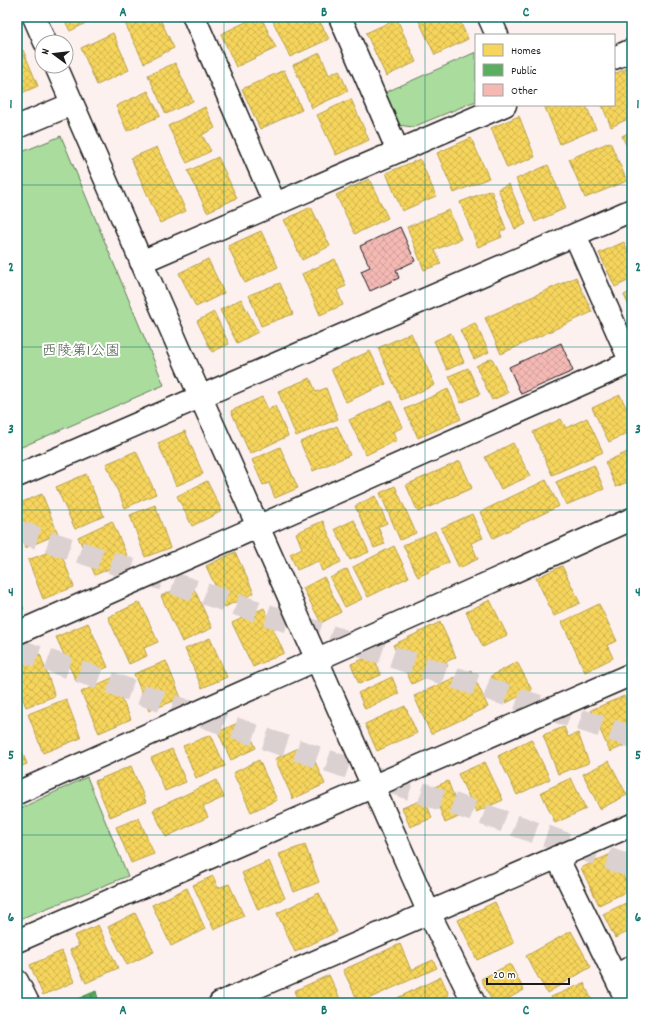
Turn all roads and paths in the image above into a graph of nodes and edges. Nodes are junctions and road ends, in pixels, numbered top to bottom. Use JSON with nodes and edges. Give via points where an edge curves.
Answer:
{"nodes":[{"id":1,"x":34,"y":17,"type":"edge"},
{"id":2,"x":194,"y":17,"type":"edge"},
{"id":3,"x":340,"y":17,"type":"edge"},
{"id":4,"x":489,"y":17,"type":"edge"},
{"id":5,"x":41,"y":34,"type":"edge"},
{"id":6,"x":497,"y":34,"type":"edge"},
{"id":7,"x":632,"y":50,"type":"edge"},
{"id":8,"x":615,"y":58,"type":"edge"},
{"id":9,"x":59,"y":74,"type":"edge"},
{"id":10,"x":72,"y":104,"type":"junction"},
{"id":11,"x":503,"y":106,"type":"edge"},
{"id":12,"x":17,"y":127,"type":"edge"},
{"id":13,"x":398,"y":151,"type":"junction"},
{"id":14,"x":275,"y":204,"type":"junction"},
{"id":15,"x":632,"y":210,"type":"edge"},
{"id":16,"x":575,"y":235,"type":"junction"},
{"id":17,"x":141,"y":262,"type":"junction"},
{"id":18,"x":631,"y":364,"type":"edge"},
{"id":19,"x":200,"y":397,"type":"junction"},
{"id":20,"x":17,"y":476,"type":"edge"},
{"id":21,"x":632,"y":518,"type":"edge"},
{"id":22,"x":258,"y":527,"type":"junction"},
{"id":23,"x":17,"y":633,"type":"edge"},
{"id":24,"x":317,"y":659,"type":"junction"},
{"id":25,"x":632,"y":674,"type":"edge"},
{"id":26,"x":373,"y":786,"type":"junction"},
{"id":27,"x":17,"y":793,"type":"edge"},
{"id":28,"x":632,"y":825,"type":"edge"},
{"id":29,"x":557,"y":857,"type":"junction"},
{"id":30,"x":430,"y":913,"type":"junction"},
{"id":31,"x":17,"y":941,"type":"edge"},
{"id":32,"x":624,"y":972,"type":"edge"},
{"id":33,"x":17,"y":981,"type":"edge"},
{"id":34,"x":28,"y":1003,"type":"edge"},
{"id":35,"x":220,"y":1003,"type":"edge"},
{"id":36,"x":474,"y":1003,"type":"edge"},
{"id":37,"x":628,"y":1003,"type":"edge"}],
"edges":[{"from":1,"to":5,"type":"street"},
{"from":2,"to":14,"type":"street"},
{"from":3,"to":13,"type":"street"},
{"from":4,"to":6,"type":"street"},
{"from":7,"to":8,"type":"street"},
{"from":9,"to":10,"type":"street"},
{"from":10,"to":12,"type":"street"},
{"from":10,"to":17,"type":"street"},
{"from":11,"to":13,"type":"street"},
{"from":13,"to":14,"type":"street"},
{"from":14,"to":17,"type":"street"},
{"from":15,"to":16,"type":"street"},
{"from":16,"to":18,"type":"street"},
{"from":16,"to":19,"type":"street"},
{"from":17,"to":19,"type":"street"},
{"from":18,"to":22,"type":"street"},
{"from":19,"to":20,"type":"street"},
{"from":19,"to":22,"type":"street"},
{"from":21,"to":24,"type":"street"},
{"from":22,"to":23,"type":"street"},
{"from":22,"to":24,"type":"street"},
{"from":24,"to":26,"type":"street"},
{"from":24,"to":27,"type":"street"},
{"from":25,"to":26,"type":"street"},
{"from":26,"to":30,"type":"street"},
{"from":26,"to":31,"type":"street"},
{"from":28,"to":29,"type":"street"},
{"from":29,"to":30,"type":"street"},
{"from":29,"to":32,"type":"street"},
{"from":30,"to":35,"type":"street"},
{"from":30,"to":36,"type":"street"},
{"from":32,"to":37,"type":"street"},
{"from":33,"to":34,"type":"street"}]}
